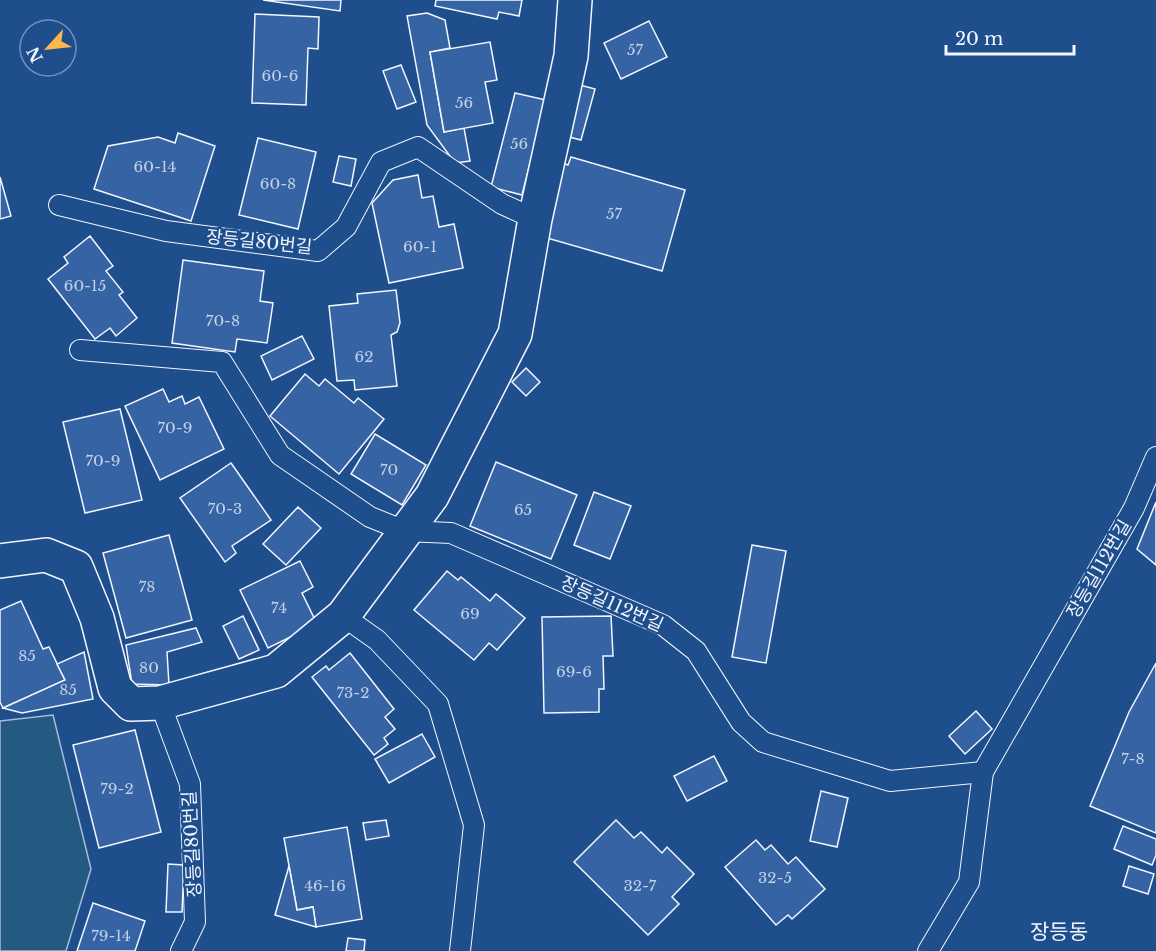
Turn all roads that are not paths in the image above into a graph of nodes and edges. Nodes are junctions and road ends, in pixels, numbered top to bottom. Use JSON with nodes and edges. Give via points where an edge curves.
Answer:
{"nodes":[{"id":1,"x":575,"y":0,"type":"edge"},
{"id":2,"x":59,"y":205,"type":"dead end"},
{"id":3,"x":535,"y":219,"type":"junction"},
{"id":4,"x":80,"y":350,"type":"dead end"},
{"id":5,"x":1156,"y":458,"type":"edge"},
{"id":6,"x":405,"y":531,"type":"junction"},
{"id":7,"x":0,"y":561,"type":"edge"},
{"id":8,"x":343,"y":616,"type":"junction"},
{"id":9,"x":160,"y":704,"type":"junction"},
{"id":10,"x":983,"y":772,"type":"junction"},
{"id":11,"x":181,"y":951,"type":"edge"},
{"id":12,"x":460,"y":951,"type":"edge"},
{"id":13,"x":928,"y":951,"type":"edge"}],
"edges":[{"from":1,"to":3,"type":"street","via":[[571,56]]},
{"from":2,"to":3,"type":"lane","name":"장등길80번길","via":[[166,231],[318,251],[346,227],[381,162],[418,147],[502,204]]},
{"from":3,"to":6,"type":"street","via":[[514,334],[432,496]]},
{"from":4,"to":6,"type":"lane","via":[[222,362],[280,455],[370,516]]},
{"from":5,"to":10,"type":"lane","name":"장등길112번길","via":[[1134,508]]},
{"from":6,"to":8,"type":"street"},
{"from":6,"to":10,"type":"lane","name":"장등길112번길","via":[[451,534],[663,625],[696,651],[741,722],[764,742],[890,781]]},
{"from":7,"to":9,"type":"street","via":[[46,555],[76,567],[97,618],[115,688],[131,704]]},
{"from":8,"to":9,"type":"street","via":[[276,671]]},
{"from":8,"to":12,"type":"lane","via":[[377,640],[438,704],[474,825]]},
{"from":9,"to":11,"type":"lane","name":"장등길80번길","via":[[190,784],[195,922]]},
{"from":10,"to":13,"type":"lane","name":"장등길112번길","via":[[969,882]]}]}
